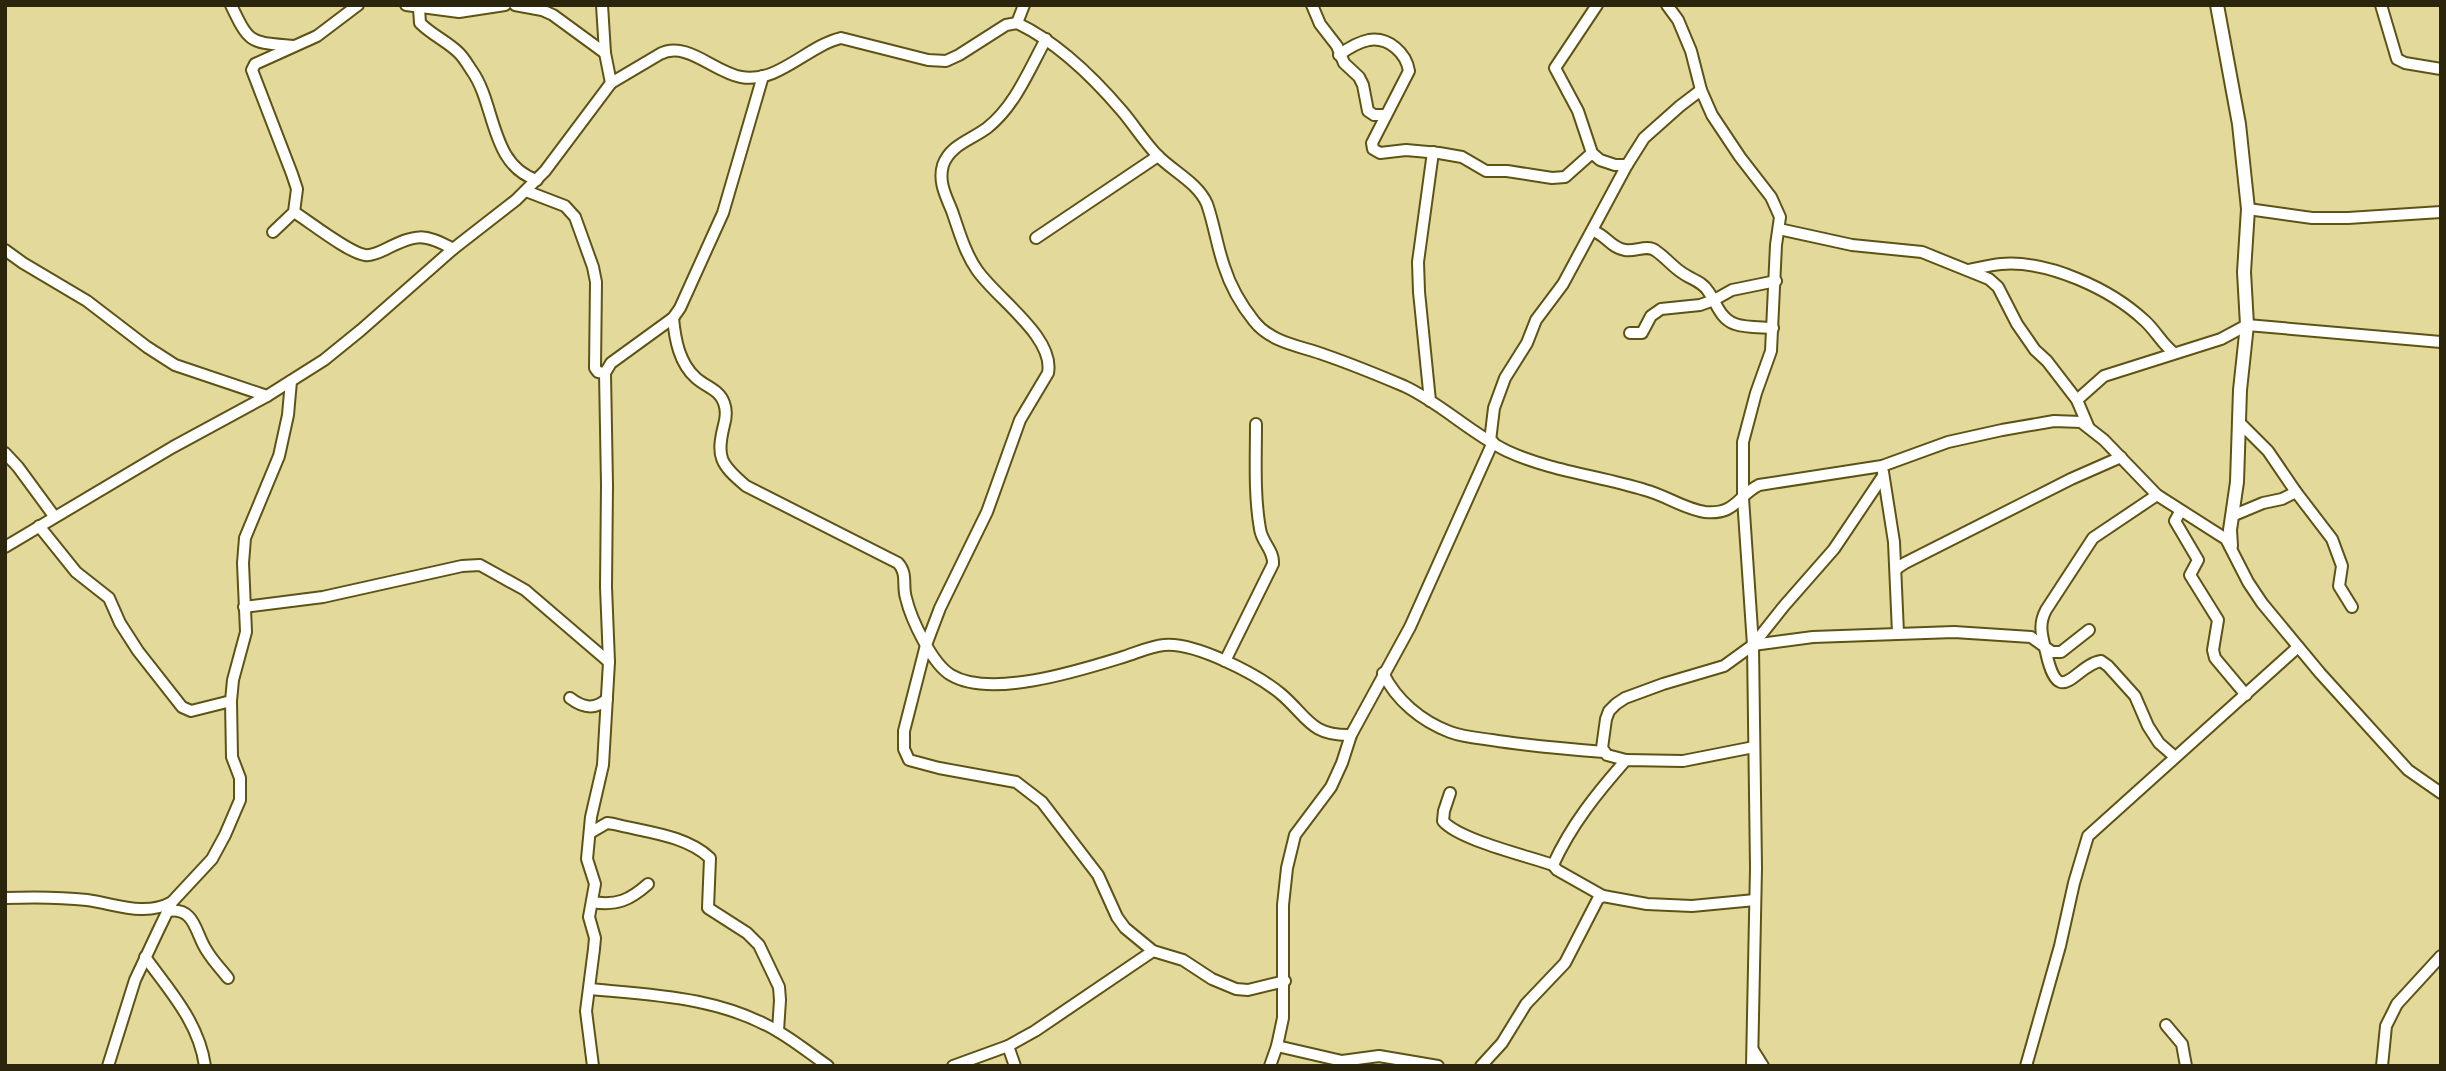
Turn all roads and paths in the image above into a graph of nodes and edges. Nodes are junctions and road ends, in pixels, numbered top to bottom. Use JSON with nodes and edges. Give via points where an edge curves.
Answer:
{"nodes":[{"id":1,"x":231,"y":5,"type":"edge"},
{"id":2,"x":358,"y":5,"type":"edge"},
{"id":3,"x":406,"y":5,"type":"edge"},
{"id":4,"x":505,"y":5,"type":"edge"},
{"id":5,"x":515,"y":5,"type":"edge"},
{"id":6,"x":602,"y":5,"type":"edge"},
{"id":7,"x":1024,"y":5,"type":"edge"},
{"id":8,"x":1312,"y":5,"type":"edge"},
{"id":9,"x":1597,"y":5,"type":"edge"},
{"id":10,"x":1667,"y":5,"type":"edge"},
{"id":11,"x":2217,"y":5,"type":"edge"},
{"id":12,"x":2381,"y":5,"type":"edge"},
{"id":13,"x":419,"y":8,"type":"junction"},
{"id":14,"x":1017,"y":23,"type":"junction"},
{"id":15,"x":1046,"y":39,"type":"junction"},
{"id":16,"x":297,"y":46,"type":"junction"},
{"id":17,"x":605,"y":53,"type":"junction"},
{"id":18,"x":1339,"y":55,"type":"junction"},
{"id":19,"x":2441,"y":69,"type":"edge"},
{"id":20,"x":763,"y":76,"type":"junction"},
{"id":21,"x":611,"y":83,"type":"junction"},
{"id":22,"x":1702,"y":90,"type":"junction"},
{"id":23,"x":1386,"y":115,"type":"junction"},
{"id":24,"x":1433,"y":152,"type":"junction"},
{"id":25,"x":1592,"y":153,"type":"junction"},
{"id":26,"x":1158,"y":156,"type":"junction"},
{"id":27,"x":1628,"y":165,"type":"junction"},
{"id":28,"x":537,"y":180,"type":"junction"},
{"id":29,"x":526,"y":191,"type":"junction"},
{"id":30,"x":2248,"y":209,"type":"junction"},
{"id":31,"x":294,"y":212,"type":"junction"},
{"id":32,"x":2441,"y":212,"type":"edge"},
{"id":33,"x":1779,"y":229,"type":"junction"},
{"id":34,"x":1593,"y":231,"type":"junction"},
{"id":35,"x":273,"y":232,"type":"dead end"},
{"id":36,"x":1036,"y":238,"type":"dead end"},
{"id":37,"x":453,"y":248,"type":"junction"},
{"id":38,"x":5,"y":250,"type":"edge"},
{"id":39,"x":1965,"y":271,"type":"junction"},
{"id":40,"x":1776,"y":281,"type":"junction"},
{"id":41,"x":1714,"y":300,"type":"junction"},
{"id":42,"x":673,"y":318,"type":"junction"},
{"id":43,"x":2247,"y":325,"type":"junction"},
{"id":44,"x":1773,"y":328,"type":"junction"},
{"id":45,"x":1630,"y":333,"type":"dead end"},
{"id":46,"x":2441,"y":342,"type":"edge"},
{"id":47,"x":2175,"y":353,"type":"junction"},
{"id":48,"x":605,"y":373,"type":"junction"},
{"id":49,"x":291,"y":381,"type":"junction"},
{"id":50,"x":267,"y":396,"type":"junction"},
{"id":51,"x":2077,"y":400,"type":"junction"},
{"id":52,"x":1430,"y":401,"type":"junction"},
{"id":53,"x":2240,"y":423,"type":"junction"},
{"id":54,"x":1256,"y":424,"type":"dead end"},
{"id":55,"x":2088,"y":426,"type":"junction"},
{"id":56,"x":1491,"y":442,"type":"junction"},
{"id":57,"x":5,"y":453,"type":"edge"},
{"id":58,"x":2121,"y":457,"type":"junction"},
{"id":59,"x":1883,"y":471,"type":"junction"},
{"id":60,"x":2296,"y":492,"type":"junction"},
{"id":61,"x":2157,"y":495,"type":"junction"},
{"id":62,"x":1743,"y":498,"type":"junction"},
{"id":63,"x":2180,"y":512,"type":"junction"},
{"id":64,"x":54,"y":516,"type":"junction"},
{"id":65,"x":2232,"y":516,"type":"junction"},
{"id":66,"x":39,"y":526,"type":"junction"},
{"id":67,"x":2231,"y":546,"type":"junction"},
{"id":68,"x":5,"y":547,"type":"edge"},
{"id":69,"x":1896,"y":569,"type":"junction"},
{"id":70,"x":244,"y":607,"type":"junction"},
{"id":71,"x":2352,"y":607,"type":"dead end"},
{"id":72,"x":2089,"y":630,"type":"dead end"},
{"id":73,"x":1898,"y":632,"type":"junction"},
{"id":74,"x":926,"y":645,"type":"junction"},
{"id":75,"x":1753,"y":645,"type":"junction"},
{"id":76,"x":2045,"y":646,"type":"junction"},
{"id":77,"x":2298,"y":647,"type":"junction"},
{"id":78,"x":1225,"y":661,"type":"junction"},
{"id":79,"x":609,"y":662,"type":"junction"},
{"id":80,"x":1383,"y":673,"type":"junction"},
{"id":81,"x":2246,"y":695,"type":"junction"},
{"id":82,"x":570,"y":698,"type":"dead end"},
{"id":83,"x":607,"y":698,"type":"junction"},
{"id":84,"x":231,"y":701,"type":"junction"},
{"id":85,"x":1351,"y":735,"type":"junction"},
{"id":86,"x":1754,"y":747,"type":"junction"},
{"id":87,"x":1604,"y":752,"type":"junction"},
{"id":88,"x":2175,"y":757,"type":"junction"},
{"id":89,"x":1626,"y":760,"type":"junction"},
{"id":90,"x":1450,"y":793,"type":"dead end"},
{"id":91,"x":2441,"y":793,"type":"edge"},
{"id":92,"x":590,"y":833,"type":"junction"},
{"id":93,"x":1553,"y":865,"type":"junction"},
{"id":94,"x":648,"y":884,"type":"dead end"},
{"id":95,"x":1604,"y":896,"type":"junction"},
{"id":96,"x":5,"y":898,"type":"edge"},
{"id":97,"x":1755,"y":900,"type":"junction"},
{"id":98,"x":592,"y":902,"type":"junction"},
{"id":99,"x":170,"y":907,"type":"junction"},
{"id":100,"x":1153,"y":951,"type":"junction"},
{"id":101,"x":2441,"y":956,"type":"edge"},
{"id":102,"x":145,"y":957,"type":"junction"},
{"id":103,"x":228,"y":978,"type":"dead end"},
{"id":104,"x":1284,"y":981,"type":"junction"},
{"id":105,"x":589,"y":989,"type":"junction"},
{"id":106,"x":2166,"y":1025,"type":"dead end"},
{"id":107,"x":778,"y":1031,"type":"junction"},
{"id":108,"x":1007,"y":1046,"type":"junction"},
{"id":109,"x":1277,"y":1046,"type":"junction"},
{"id":110,"x":1753,"y":1050,"type":"junction"},
{"id":111,"x":108,"y":1066,"type":"edge"},
{"id":112,"x":205,"y":1066,"type":"edge"},
{"id":113,"x":593,"y":1066,"type":"edge"},
{"id":114,"x":828,"y":1066,"type":"edge"},
{"id":115,"x":953,"y":1066,"type":"edge"},
{"id":116,"x":1015,"y":1066,"type":"edge"},
{"id":117,"x":1270,"y":1066,"type":"edge"},
{"id":118,"x":1438,"y":1066,"type":"edge"},
{"id":119,"x":1481,"y":1066,"type":"edge"},
{"id":120,"x":1752,"y":1066,"type":"edge"},
{"id":121,"x":1763,"y":1066,"type":"edge"},
{"id":122,"x":2026,"y":1066,"type":"edge"},
{"id":123,"x":2186,"y":1066,"type":"edge"},
{"id":124,"x":2382,"y":1066,"type":"edge"}],
"edges":[{"from":1,"to":16,"type":"street","via":[[251,39]]},
{"from":2,"to":16,"type":"street"},
{"from":3,"to":13,"type":"street"},
{"from":4,"to":13,"type":"street","via":[[459,12]]},
{"from":5,"to":17,"type":"street","via":[[553,15]]},
{"from":6,"to":17,"type":"street"},
{"from":7,"to":14,"type":"street"},
{"from":8,"to":18,"type":"street"},
{"from":9,"to":25,"type":"street","via":[[1555,68],[1578,111]]},
{"from":10,"to":22,"type":"street","via":[[1691,51]]},
{"from":11,"to":30,"type":"street","via":[[2239,124]]},
{"from":12,"to":19,"type":"street","via":[[2397,59]]},
{"from":13,"to":28,"type":"street","via":[[420,23],[460,53],[475,75],[511,164]]},
{"from":14,"to":15,"type":"street"},
{"from":14,"to":20,"type":"street","via":[[946,61],[841,38]]},
{"from":15,"to":26,"type":"street","via":[[1106,92]]},
{"from":15,"to":74,"type":"street","via":[[1003,113],[954,148],[940,179],[971,261],[1023,319],[1048,354],[1050,365],[1020,420],[987,512]]},
{"from":16,"to":31,"type":"street","via":[[255,64],[252,70],[297,189]]},
{"from":17,"to":21,"type":"street"},
{"from":18,"to":23,"type":"street","via":[[1359,77],[1368,111]]},
{"from":18,"to":23,"type":"street","via":[[1369,40],[1389,42],[1402,54],[1409,71]]},
{"from":20,"to":21,"type":"street","via":[[741,77],[671,50]]},
{"from":20,"to":42,"type":"street","via":[[723,213]]},
{"from":21,"to":28,"type":"street"},
{"from":22,"to":27,"type":"street","via":[[1644,138]]},
{"from":22,"to":33,"type":"street","via":[[1720,127],[1771,197],[1780,217]]},
{"from":23,"to":24,"type":"street","via":[[1373,149],[1380,153]]},
{"from":24,"to":25,"type":"street","via":[[1462,157],[1486,171],[1552,178],[1565,177]]},
{"from":24,"to":52,"type":"street","via":[[1418,262]]},
{"from":25,"to":27,"type":"street","via":[[1615,165]]},
{"from":26,"to":36,"type":"street"},
{"from":26,"to":52,"type":"street","via":[[1201,194],[1230,282],[1265,332]]},
{"from":27,"to":34,"type":"street"},
{"from":28,"to":29,"type":"street"},
{"from":29,"to":37,"type":"street"},
{"from":29,"to":48,"type":"street","via":[[565,206],[575,217],[596,282],[595,368]]},
{"from":30,"to":32,"type":"street","via":[[2312,218]]},
{"from":30,"to":43,"type":"street"},
{"from":31,"to":35,"type":"street"},
{"from":31,"to":37,"type":"street","via":[[366,255],[423,236]]},
{"from":33,"to":39,"type":"street","via":[[1852,245],[1922,252]]},
{"from":33,"to":40,"type":"street"},
{"from":34,"to":41,"type":"street","via":[[1602,233],[1615,248],[1655,249],[1707,288]]},
{"from":34,"to":56,"type":"street","via":[[1563,284],[1535,320],[1527,344],[1505,378],[1494,408]]},
{"from":37,"to":49,"type":"street","via":[[361,330]]},
{"from":38,"to":50,"type":"street","via":[[87,300],[175,365]]},
{"from":39,"to":47,"type":"street","via":[[2002,264],[2046,268],[2070,276],[2123,303]]},
{"from":39,"to":51,"type":"street","via":[[1998,287],[2035,350]]},
{"from":40,"to":41,"type":"street","via":[[1732,290]]},
{"from":40,"to":44,"type":"street"},
{"from":41,"to":44,"type":"street","via":[[1735,324]]},
{"from":41,"to":45,"type":"street","via":[[1661,309],[1642,333]]},
{"from":42,"to":48,"type":"street","via":[[611,363]]},
{"from":42,"to":74,"type":"street","via":[[676,343],[687,368],[720,394],[725,405],[720,458],[746,486],[898,563],[905,576],[905,597]]},
{"from":43,"to":46,"type":"street"},
{"from":43,"to":47,"type":"street","via":[[2221,339]]},
{"from":43,"to":53,"type":"street"},
{"from":44,"to":62,"type":"street","via":[[1771,351],[1743,442]]},
{"from":47,"to":51,"type":"street","via":[[2104,376]]},
{"from":48,"to":79,"type":"street"},
{"from":49,"to":50,"type":"street"},
{"from":49,"to":70,"type":"street","via":[[279,456],[245,538]]},
{"from":50,"to":64,"type":"street"},
{"from":51,"to":55,"type":"street"},
{"from":52,"to":56,"type":"street"},
{"from":53,"to":60,"type":"street","via":[[2268,451]]},
{"from":53,"to":65,"type":"street"},
{"from":54,"to":78,"type":"street","via":[[1260,531],[1273,564]]},
{"from":55,"to":58,"type":"street"},
{"from":55,"to":59,"type":"street","via":[[2054,421],[2001,430],[1948,442]]},
{"from":56,"to":62,"type":"street","via":[[1535,461],[1647,490],[1704,512],[1727,509]]},
{"from":56,"to":80,"type":"street","via":[[1410,627]]},
{"from":57,"to":64,"type":"street"},
{"from":58,"to":61,"type":"street"},
{"from":58,"to":69,"type":"street"},
{"from":59,"to":62,"type":"street","via":[[1759,485]]},
{"from":59,"to":69,"type":"street"},
{"from":59,"to":75,"type":"street","via":[[1835,549]]},
{"from":60,"to":65,"type":"street"},
{"from":60,"to":71,"type":"street","via":[[2332,539],[2342,566],[2339,586]]},
{"from":61,"to":63,"type":"street"},
{"from":61,"to":76,"type":"street","via":[[2092,538],[2042,619]]},
{"from":62,"to":75,"type":"street"},
{"from":63,"to":67,"type":"street","via":[[2220,534]]},
{"from":63,"to":81,"type":"street","via":[[2175,521],[2198,560],[2190,575],[2218,620],[2215,658]]},
{"from":64,"to":66,"type":"street"},
{"from":65,"to":67,"type":"street"},
{"from":66,"to":68,"type":"street"},
{"from":66,"to":84,"type":"street","via":[[76,572],[109,598],[120,624],[182,708],[191,711]]},
{"from":67,"to":77,"type":"street","via":[[2255,593]]},
{"from":69,"to":73,"type":"street"},
{"from":70,"to":79,"type":"street","via":[[323,597],[480,565],[525,590]]},
{"from":70,"to":84,"type":"street","via":[[246,632]]},
{"from":72,"to":76,"type":"street","via":[[2061,652]]},
{"from":73,"to":75,"type":"street"},
{"from":73,"to":76,"type":"street","via":[[2031,637]]},
{"from":74,"to":78,"type":"street","via":[[951,675],[992,684],[1064,675],[1165,645]]},
{"from":74,"to":100,"type":"street","via":[[904,731],[909,760],[1016,782],[1042,802],[1098,875],[1117,917]]},
{"from":75,"to":86,"type":"street"},
{"from":75,"to":87,"type":"street","via":[[1724,666],[1616,704],[1606,719]]},
{"from":76,"to":88,"type":"street","via":[[2050,673],[2062,682],[2076,678],[2096,662],[2108,666],[2135,696],[2148,726]]},
{"from":77,"to":81,"type":"street"},
{"from":77,"to":91,"type":"street","via":[[2408,771]]},
{"from":78,"to":85,"type":"street","via":[[1281,694],[1312,726],[1324,733]]},
{"from":79,"to":83,"type":"street"},
{"from":80,"to":85,"type":"street"},
{"from":80,"to":87,"type":"street","via":[[1401,700],[1447,731],[1537,747]]},
{"from":81,"to":88,"type":"street"},
{"from":82,"to":83,"type":"street","via":[[588,707]]},
{"from":83,"to":92,"type":"street","via":[[603,765]]},
{"from":84,"to":99,"type":"street","via":[[232,757],[240,778],[240,800],[212,859]]},
{"from":85,"to":104,"type":"street","via":[[1331,788],[1295,835],[1283,905]]},
{"from":86,"to":89,"type":"street","via":[[1683,761]]},
{"from":86,"to":97,"type":"street"},
{"from":87,"to":89,"type":"street"},
{"from":88,"to":122,"type":"street","via":[[2088,836]]},
{"from":89,"to":93,"type":"street","via":[[1565,838]]},
{"from":90,"to":93,"type":"street","via":[[1443,821],[1448,827]]},
{"from":92,"to":98,"type":"street","via":[[587,859],[595,884]]},
{"from":92,"to":107,"type":"street","via":[[607,822],[689,843],[710,858],[708,908],[759,945],[779,987]]},
{"from":93,"to":95,"type":"street"},
{"from":94,"to":98,"type":"street","via":[[616,904]]},
{"from":95,"to":97,"type":"street","via":[[1692,906]]},
{"from":95,"to":119,"type":"street","via":[[1598,899],[1565,963],[1526,1004]]},
{"from":96,"to":99,"type":"street"},
{"from":97,"to":110,"type":"street"},
{"from":98,"to":105,"type":"street","via":[[589,917],[595,938]]},
{"from":99,"to":102,"type":"street"},
{"from":99,"to":103,"type":"street","via":[[193,920],[206,950]]},
{"from":100,"to":104,"type":"street","via":[[1183,960],[1236,989]]},
{"from":100,"to":108,"type":"street"},
{"from":101,"to":124,"type":"street","via":[[2397,1004],[2386,1026]]},
{"from":102,"to":111,"type":"street"},
{"from":102,"to":112,"type":"street","via":[[197,1032]]},
{"from":104,"to":109,"type":"street"},
{"from":105,"to":107,"type":"street","via":[[710,1004]]},
{"from":105,"to":113,"type":"street","via":[[586,1012]]},
{"from":106,"to":123,"type":"street","via":[[2182,1044]]},
{"from":107,"to":114,"type":"street"},
{"from":108,"to":115,"type":"street"},
{"from":108,"to":116,"type":"street"},
{"from":109,"to":117,"type":"street"},
{"from":109,"to":118,"type":"street","via":[[1342,1061],[1379,1056]]},
{"from":110,"to":120,"type":"street"},
{"from":110,"to":121,"type":"street"}]}
